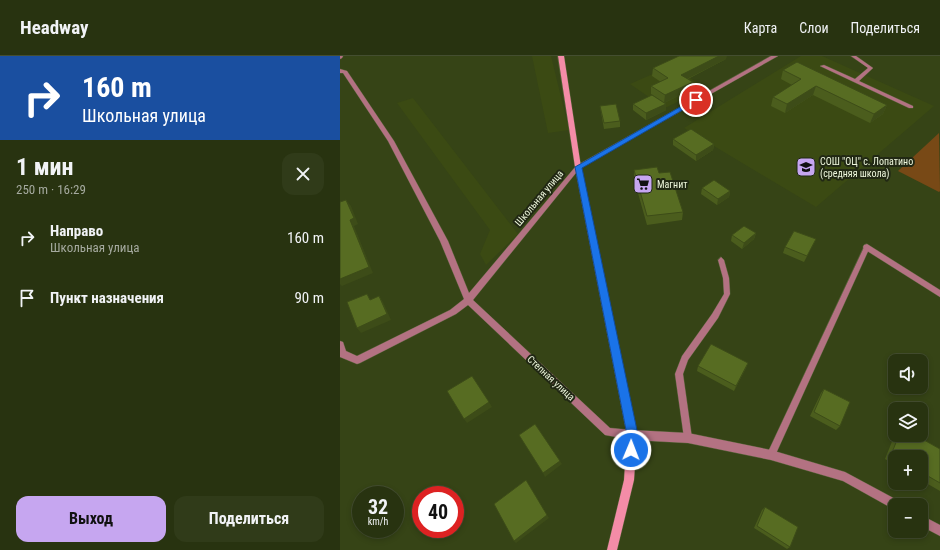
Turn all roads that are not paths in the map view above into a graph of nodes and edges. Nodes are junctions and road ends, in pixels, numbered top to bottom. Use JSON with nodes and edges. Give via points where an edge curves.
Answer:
{"nodes":[{"id":1,"x":561,"y":56,"type":"edge"},
{"id":2,"x":775,"y":56,"type":"edge"},
{"id":3,"x":853,"y":56,"type":"edge"},
{"id":4,"x":822,"y":66,"type":"dead end"},
{"id":5,"x":340,"y":71,"type":"edge"},
{"id":6,"x":856,"y":81,"type":"junction"},
{"id":7,"x":911,"y":107,"type":"dead end"},
{"id":8,"x":578,"y":167,"type":"junction"},
{"id":9,"x":867,"y":247,"type":"joint"},
{"id":10,"x":721,"y":260,"type":"dead end"},
{"id":11,"x":940,"y":294,"type":"edge"},
{"id":12,"x":468,"y":300,"type":"junction"},
{"id":13,"x":340,"y":344,"type":"edge"},
{"id":14,"x":632,"y":435,"type":"junction"},
{"id":15,"x":688,"y":438,"type":"junction"},
{"id":16,"x":770,"y":455,"type":"junction"},
{"id":17,"x":888,"y":501,"type":"edge"},
{"id":18,"x":928,"y":524,"type":"edge"},
{"id":19,"x":940,"y":531,"type":"edge"},
{"id":20,"x":612,"y":550,"type":"edge"}],
"edges":[{"from":1,"to":8,"type":"street"},
{"from":2,"to":8,"type":"street","name":"Школьная улица"},
{"from":3,"to":6,"type":"lane","via":[[871,68]]},
{"from":4,"to":6,"type":"lane"},
{"from":5,"to":12,"type":"street","name":"Степная улица","via":[[345,72],[391,141],[444,241]]},
{"from":6,"to":7,"type":"lane"},
{"from":8,"to":12,"type":"street","name":"Школьная улица"},
{"from":8,"to":14,"type":"street"},
{"from":9,"to":11,"type":"street"},
{"from":9,"to":16,"type":"lane"},
{"from":10,"to":15,"type":"lane","via":[[727,294],[715,316],[685,358],[679,374]]},
{"from":12,"to":13,"type":"street","name":"Школьная улица","via":[[453,312],[357,360],[343,354]]},
{"from":12,"to":14,"type":"street","name":"Степная улица","via":[[608,432]]},
{"from":14,"to":15,"type":"street","name":"Степная улица"},
{"from":14,"to":20,"type":"street","via":[[629,480]]},
{"from":15,"to":16,"type":"street","name":"Степная улица"},
{"from":16,"to":17,"type":"street","name":"Степная улица","via":[[845,477]]},
{"from":18,"to":19,"type":"street"}]}
